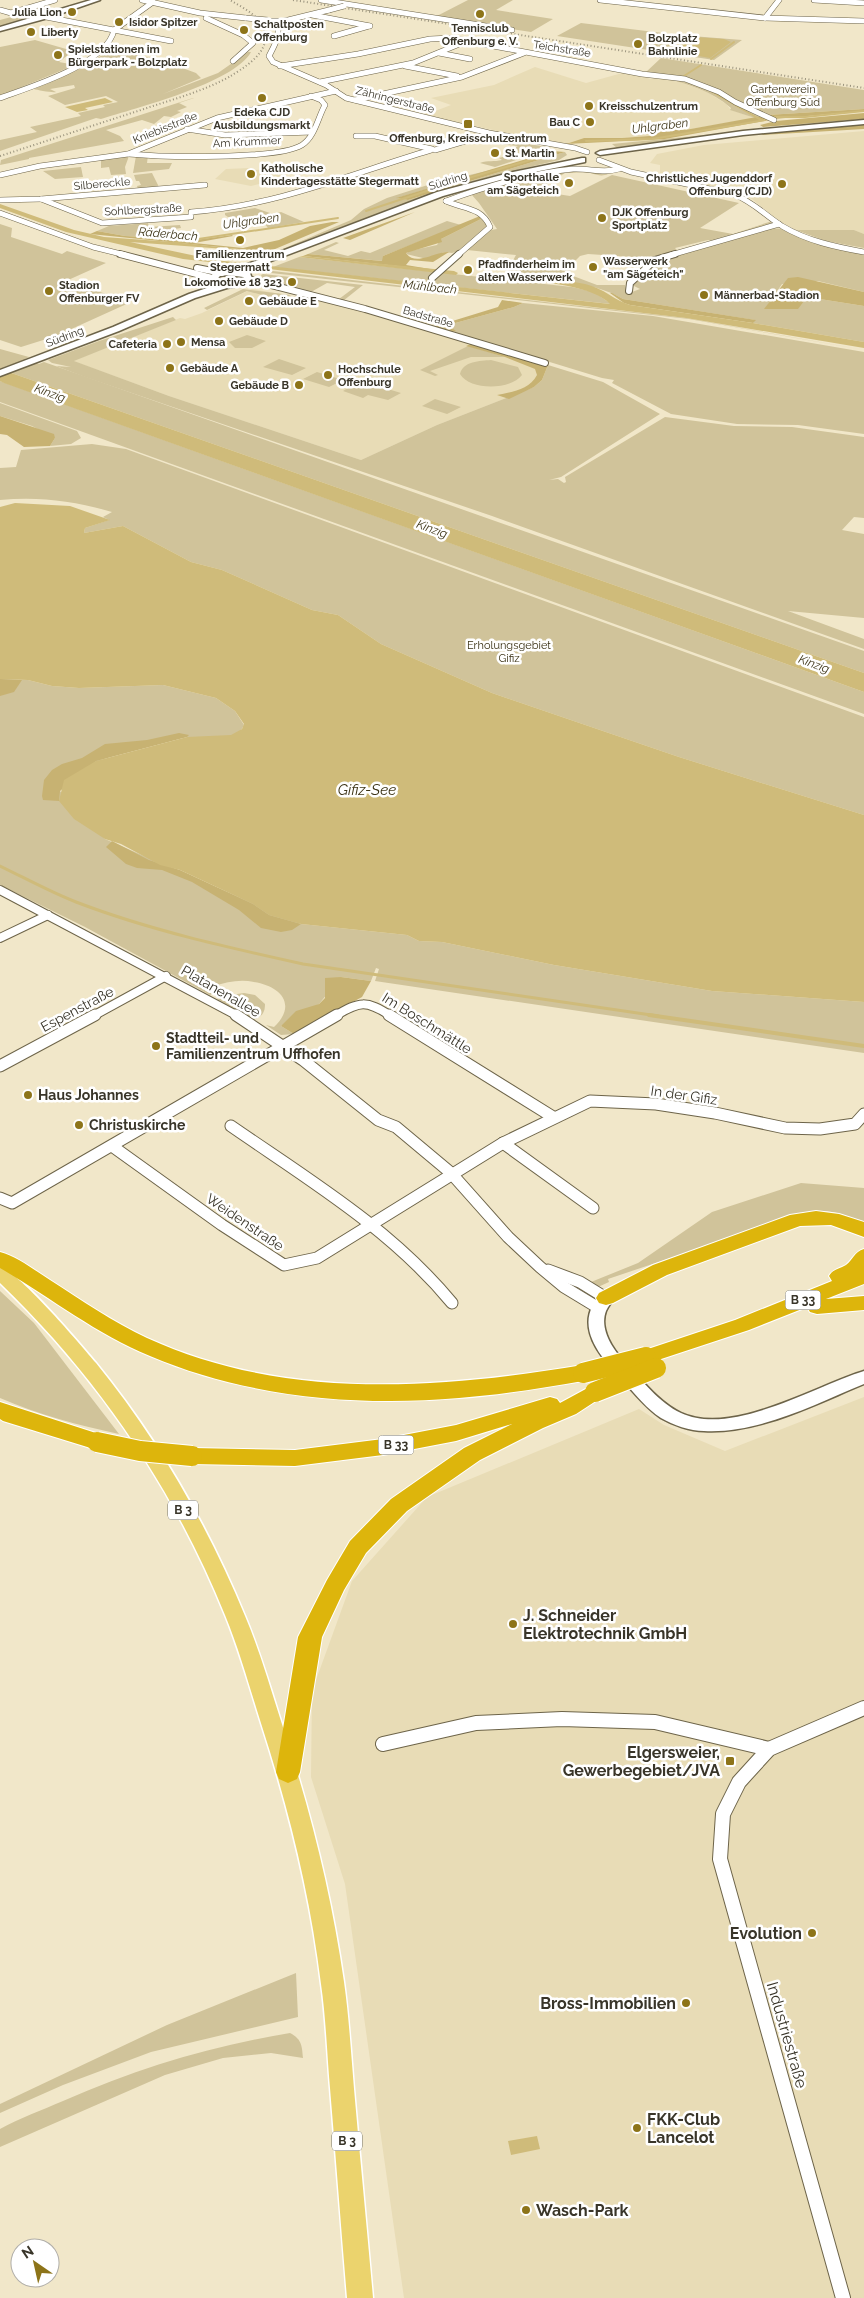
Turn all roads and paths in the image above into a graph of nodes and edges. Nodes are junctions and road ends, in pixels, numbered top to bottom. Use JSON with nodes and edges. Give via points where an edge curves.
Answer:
{"nodes":[{"id":1,"x":55,"y":0,"type":"edge"},
{"id":2,"x":97,"y":0,"type":"edge"},
{"id":3,"x":142,"y":0,"type":"edge"},
{"id":4,"x":321,"y":0,"type":"edge"},
{"id":5,"x":366,"y":0,"type":"edge"},
{"id":6,"x":600,"y":0,"type":"edge"},
{"id":7,"x":779,"y":0,"type":"edge"},
{"id":8,"x":814,"y":0,"type":"edge"},
{"id":9,"x":837,"y":1,"type":"edge"},
{"id":10,"x":153,"y":2,"type":"junction"},
{"id":11,"x":864,"y":3,"type":"edge"},
{"id":12,"x":346,"y":5,"type":"junction"},
{"id":13,"x":0,"y":10,"type":"edge"},
{"id":14,"x":200,"y":13,"type":"junction"},
{"id":15,"x":309,"y":15,"type":"junction"},
{"id":16,"x":840,"y":16,"type":"junction"},
{"id":17,"x":46,"y":17,"type":"junction"},
{"id":18,"x":765,"y":18,"type":"junction"},
{"id":19,"x":276,"y":22,"type":"junction"},
{"id":20,"x":864,"y":22,"type":"edge"},
{"id":21,"x":0,"y":29,"type":"edge"},
{"id":22,"x":114,"y":30,"type":"junction"},
{"id":23,"x":512,"y":30,"type":"dead end"},
{"id":24,"x":334,"y":36,"type":"dead end"},
{"id":25,"x":172,"y":41,"type":"dead end"},
{"id":26,"x":468,"y":41,"type":"junction"},
{"id":27,"x":456,"y":45,"type":"junction"},
{"id":28,"x":438,"y":52,"type":"junction"},
{"id":29,"x":491,"y":52,"type":"dead end"},
{"id":30,"x":525,"y":53,"type":"junction"},
{"id":31,"x":470,"y":58,"type":"dead end"},
{"id":32,"x":233,"y":61,"type":"dead end"},
{"id":33,"x":403,"y":65,"type":"junction"},
{"id":34,"x":280,"y":66,"type":"junction"},
{"id":35,"x":462,"y":77,"type":"junction"},
{"id":36,"x":320,"y":82,"type":"junction"},
{"id":37,"x":336,"y":91,"type":"junction"},
{"id":38,"x":311,"y":96,"type":"junction"},
{"id":39,"x":0,"y":98,"type":"edge"},
{"id":40,"x":352,"y":100,"type":"junction"},
{"id":41,"x":774,"y":120,"type":"dead end"},
{"id":42,"x":864,"y":122,"type":"edge"},
{"id":43,"x":186,"y":129,"type":"junction"},
{"id":44,"x":312,"y":132,"type":"junction"},
{"id":45,"x":489,"y":134,"type":"junction"},
{"id":46,"x":356,"y":136,"type":"dead end"},
{"id":47,"x":549,"y":145,"type":"junction"},
{"id":48,"x":432,"y":150,"type":"junction"},
{"id":49,"x":587,"y":152,"type":"junction"},
{"id":50,"x":128,"y":154,"type":"junction"},
{"id":51,"x":601,"y":156,"type":"junction"},
{"id":52,"x":579,"y":157,"type":"junction"},
{"id":53,"x":620,"y":169,"type":"junction"},
{"id":54,"x":0,"y":175,"type":"edge"},
{"id":55,"x":205,"y":185,"type":"dead end"},
{"id":56,"x":41,"y":199,"type":"junction"},
{"id":57,"x":0,"y":200,"type":"edge"},
{"id":58,"x":0,"y":213,"type":"edge"},
{"id":59,"x":779,"y":224,"type":"junction"},
{"id":60,"x":304,"y":246,"type":"junction"},
{"id":61,"x":864,"y":252,"type":"edge"},
{"id":62,"x":144,"y":260,"type":"junction"},
{"id":63,"x":246,"y":272,"type":"junction"},
{"id":64,"x":222,"y":273,"type":"junction"},
{"id":65,"x":436,"y":273,"type":"dead end"},
{"id":66,"x":213,"y":280,"type":"junction"},
{"id":67,"x":238,"y":284,"type":"junction"},
{"id":68,"x":226,"y":285,"type":"junction"},
{"id":69,"x":629,"y":291,"type":"dead end"},
{"id":70,"x":305,"y":294,"type":"junction"},
{"id":71,"x":192,"y":296,"type":"junction"},
{"id":72,"x":545,"y":363,"type":"dead end"},
{"id":73,"x":0,"y":373,"type":"edge"},
{"id":74,"x":0,"y":890,"type":"edge"},
{"id":75,"x":48,"y":915,"type":"junction"},
{"id":76,"x":0,"y":938,"type":"edge"},
{"id":77,"x":166,"y":976,"type":"junction"},
{"id":78,"x":283,"y":1047,"type":"junction"},
{"id":79,"x":0,"y":1066,"type":"edge"},
{"id":80,"x":864,"y":1114,"type":"edge"},
{"id":81,"x":553,"y":1117,"type":"junction"},
{"id":82,"x":231,"y":1126,"type":"dead end"},
{"id":83,"x":503,"y":1142,"type":"junction"},
{"id":84,"x":112,"y":1146,"type":"junction"},
{"id":85,"x":452,"y":1173,"type":"junction"},
{"id":86,"x":0,"y":1198,"type":"edge"},
{"id":87,"x":593,"y":1208,"type":"dead end"},
{"id":88,"x":371,"y":1223,"type":"junction"},
{"id":89,"x":857,"y":1227,"type":"edge"},
{"id":90,"x":864,"y":1241,"type":"edge"},
{"id":91,"x":864,"y":1256,"type":"edge"},
{"id":92,"x":0,"y":1259,"type":"edge"},
{"id":93,"x":0,"y":1273,"type":"edge"},
{"id":94,"x":864,"y":1276,"type":"edge"},
{"id":95,"x":864,"y":1288,"type":"edge"},
{"id":96,"x":601,"y":1302,"type":"junction"},
{"id":97,"x":452,"y":1303,"type":"dead end"},
{"id":98,"x":864,"y":1304,"type":"edge"},
{"id":99,"x":817,"y":1307,"type":"junction"},
{"id":100,"x":708,"y":1341,"type":"junction"},
{"id":101,"x":864,"y":1377,"type":"edge"},
{"id":102,"x":589,"y":1382,"type":"junction"},
{"id":103,"x":0,"y":1410,"type":"edge"},
{"id":104,"x":864,"y":1708,"type":"edge"},
{"id":105,"x":383,"y":1744,"type":"dead end"},
{"id":106,"x":769,"y":1749,"type":"junction"},
{"id":107,"x":288,"y":1772,"type":"junction"},
{"id":108,"x":360,"y":2298,"type":"edge"},
{"id":109,"x":843,"y":2298,"type":"edge"}],
"edges":[{"from":1,"to":13,"type":"street","via":[[10,13]]},
{"from":2,"to":17,"type":"street"},
{"from":3,"to":10,"type":"street"},
{"from":4,"to":12,"type":"street"},
{"from":5,"to":12,"type":"street"},
{"from":6,"to":18,"type":"street"},
{"from":7,"to":18,"type":"street"},
{"from":8,"to":9,"type":"street"},
{"from":9,"to":11,"type":"street"},
{"from":9,"to":16,"type":"street"},
{"from":10,"to":14,"type":"street"},
{"from":10,"to":22,"type":"street"},
{"from":12,"to":15,"type":"street","bridge":true},
{"from":12,"to":23,"type":"street"},
{"from":14,"to":19,"type":"street","bridge":true},
{"from":14,"to":32,"type":"street","via":[[253,43]]},
{"from":15,"to":19,"type":"street"},
{"from":15,"to":24,"type":"street","via":[[370,26]]},
{"from":16,"to":18,"type":"street"},
{"from":16,"to":20,"type":"street"},
{"from":17,"to":21,"type":"street"},
{"from":17,"to":22,"type":"street"},
{"from":19,"to":34,"type":"street","via":[[277,40],[269,56]]},
{"from":22,"to":25,"type":"street"},
{"from":22,"to":39,"type":"street","via":[[112,40],[89,61]]},
{"from":26,"to":27,"type":"street"},
{"from":26,"to":30,"type":"street","name":"Teichstraße"},
{"from":26,"to":34,"type":"street","name":"Teichstraße","via":[[430,39]]},
{"from":27,"to":28,"type":"street"},
{"from":27,"to":29,"type":"street"},
{"from":28,"to":31,"type":"street"},
{"from":28,"to":33,"type":"street"},
{"from":30,"to":35,"type":"street"},
{"from":30,"to":41,"type":"street","name":"Teichstraße","via":[[685,79]]},
{"from":33,"to":35,"type":"street"},
{"from":33,"to":36,"type":"street"},
{"from":34,"to":36,"type":"street","name":"Zähringerstraße"},
{"from":35,"to":40,"type":"street"},
{"from":36,"to":37,"type":"street","name":"Zähringerstraße"},
{"from":37,"to":38,"type":"street","name":"Kniebisstraße"},
{"from":37,"to":40,"type":"street","name":"Zähringerstraße"},
{"from":38,"to":43,"type":"street","name":"Kniebisstraße","via":[[217,118]]},
{"from":38,"to":44,"type":"street","name":"Am Krummer","via":[[322,100],[325,105]]},
{"from":40,"to":45,"type":"street","name":"Zähringerstraße"},
{"from":42,"to":51,"type":"street","via":[[743,133]]},
{"from":43,"to":44,"type":"street","via":[[225,135]]},
{"from":43,"to":50,"type":"street","name":"Kniebisstraße"},
{"from":44,"to":50,"type":"street","name":"Am Krummer","via":[[298,147],[268,153]]},
{"from":45,"to":47,"type":"street","name":"Zähringerstraße"},
{"from":45,"to":48,"type":"street","name":"Sohlbergstraße"},
{"from":46,"to":48,"type":"street","via":[[375,136]]},
{"from":47,"to":49,"type":"street","name":"Zähringerstraße"},
{"from":47,"to":52,"type":"street","name":"Zähringerstraße","via":[[568,149]]},
{"from":48,"to":56,"type":"street","name":"Sohlbergstraße","via":[[262,204],[191,215],[102,222]]},
{"from":49,"to":51,"type":"street"},
{"from":49,"to":52,"type":"street"},
{"from":50,"to":54,"type":"street","name":"Kniebisstraße"},
{"from":51,"to":52,"type":"street"},
{"from":51,"to":53,"type":"street"},
{"from":52,"to":60,"type":"street","name":"Südring","via":[[440,194]]},
{"from":53,"to":59,"type":"street","via":[[733,194],[753,203]]},
{"from":53,"to":65,"type":"street","via":[[610,172],[576,168],[543,173],[446,201],[479,211],[485,215],[490,227]]},
{"from":55,"to":56,"type":"street","name":"Silbereckle"},
{"from":56,"to":57,"type":"street","name":"Silbereckle"},
{"from":58,"to":62,"type":"street","via":[[93,247]]},
{"from":59,"to":61,"type":"street","via":[[810,240]]},
{"from":59,"to":69,"type":"street","via":[[655,260],[630,283]]},
{"from":60,"to":63,"type":"street","name":"Südring"},
{"from":60,"to":63,"type":"street","name":"Südring"},
{"from":62,"to":64,"type":"street"},
{"from":62,"to":66,"type":"street"},
{"from":63,"to":64,"type":"street","name":"Südring"},
{"from":63,"to":67,"type":"street","name":"Südring"},
{"from":63,"to":70,"type":"street","name":"Badstraße"},
{"from":64,"to":66,"type":"street","name":"Südring"},
{"from":66,"to":68,"type":"street","name":"Südring"},
{"from":66,"to":71,"type":"street","name":"Südring"},
{"from":67,"to":68,"type":"street","name":"Südring"},
{"from":67,"to":70,"type":"street","name":"Badstraße"},
{"from":68,"to":71,"type":"street","name":"Südring"},
{"from":70,"to":72,"type":"street","name":"Badstraße","via":[[365,308]]},
{"from":71,"to":73,"type":"street","name":"Südring"},
{"from":74,"to":75,"type":"street","name":"Platanenallee"},
{"from":75,"to":76,"type":"street"},
{"from":75,"to":77,"type":"street","name":"Platanenallee"},
{"from":77,"to":78,"type":"street","name":"Platanenallee","via":[[255,1026]]},
{"from":77,"to":79,"type":"street","name":"Espenstraße"},
{"from":78,"to":81,"type":"street","name":"Im Boschmättle","via":[[352,1006],[374,1005]]},
{"from":78,"to":84,"type":"street"},
{"from":78,"to":85,"type":"street","name":"Platanenallee","via":[[378,1120],[396,1126]]},
{"from":80,"to":81,"type":"street","name":"In der Gifiz","via":[[855,1124],[820,1130],[785,1128],[656,1104],[590,1101]]},
{"from":81,"to":83,"type":"street","name":"In der Gifiz"},
{"from":82,"to":88,"type":"street"},
{"from":83,"to":85,"type":"street","name":"In der Gifiz"},
{"from":83,"to":87,"type":"street"},
{"from":84,"to":86,"type":"street","via":[[12,1203]]},
{"from":84,"to":88,"type":"street","name":"Weidenstraße","via":[[284,1265],[317,1258]]},
{"from":85,"to":88,"type":"street","name":"Weidenstraße"},
{"from":85,"to":96,"type":"street","name":"Platanenallee","via":[[508,1237],[540,1267],[564,1287]]},
{"from":88,"to":97,"type":"street","via":[[427,1274]]},
{"from":89,"to":90,"type":"highway"},
{"from":89,"to":96,"type":"highway","via":[[836,1218],[820,1216],[797,1220],[660,1270]]},
{"from":91,"to":100,"type":"highway","via":[[854,1269],[750,1312]]},
{"from":92,"to":102,"type":"highway","number":"B 33","via":[[157,1351],[213,1370],[255,1379],[356,1392],[418,1394]]},
{"from":93,"to":107,"type":"main road","number":"B 3","via":[[77,1354],[129,1420],[164,1476],[223,1587],[251,1659]]},
{"from":94,"to":100,"type":"highway","number":"B 33"},
{"from":95,"to":99,"type":"highway","number":"B 33"},
{"from":96,"to":101,"type":"street","via":[[596,1328],[608,1354],[651,1402],[682,1421],[711,1426],[748,1422]]},
{"from":98,"to":99,"type":"highway"},
{"from":99,"to":100,"type":"highway","number":"B 33","via":[[734,1341]]},
{"from":100,"to":102,"type":"highway","number":"B 33","bridge":true},
{"from":102,"to":103,"type":"highway","number":"B 33","bridge":true,"via":[[456,1433],[383,1447],[295,1458],[192,1456],[140,1451],[97,1442]]},
{"from":102,"to":107,"type":"highway","via":[[569,1408],[472,1454],[399,1505],[358,1547],[334,1586],[310,1637]]},
{"from":104,"to":106,"type":"street"},
{"from":105,"to":106,"type":"street","via":[[476,1723],[562,1719],[655,1722]]},
{"from":106,"to":109,"type":"street","name":"Industriestraße","via":[[739,1782],[723,1814],[720,1859]]},
{"from":107,"to":108,"type":"main road","number":"B 3","via":[[316,1880],[330,1968]]}]}
